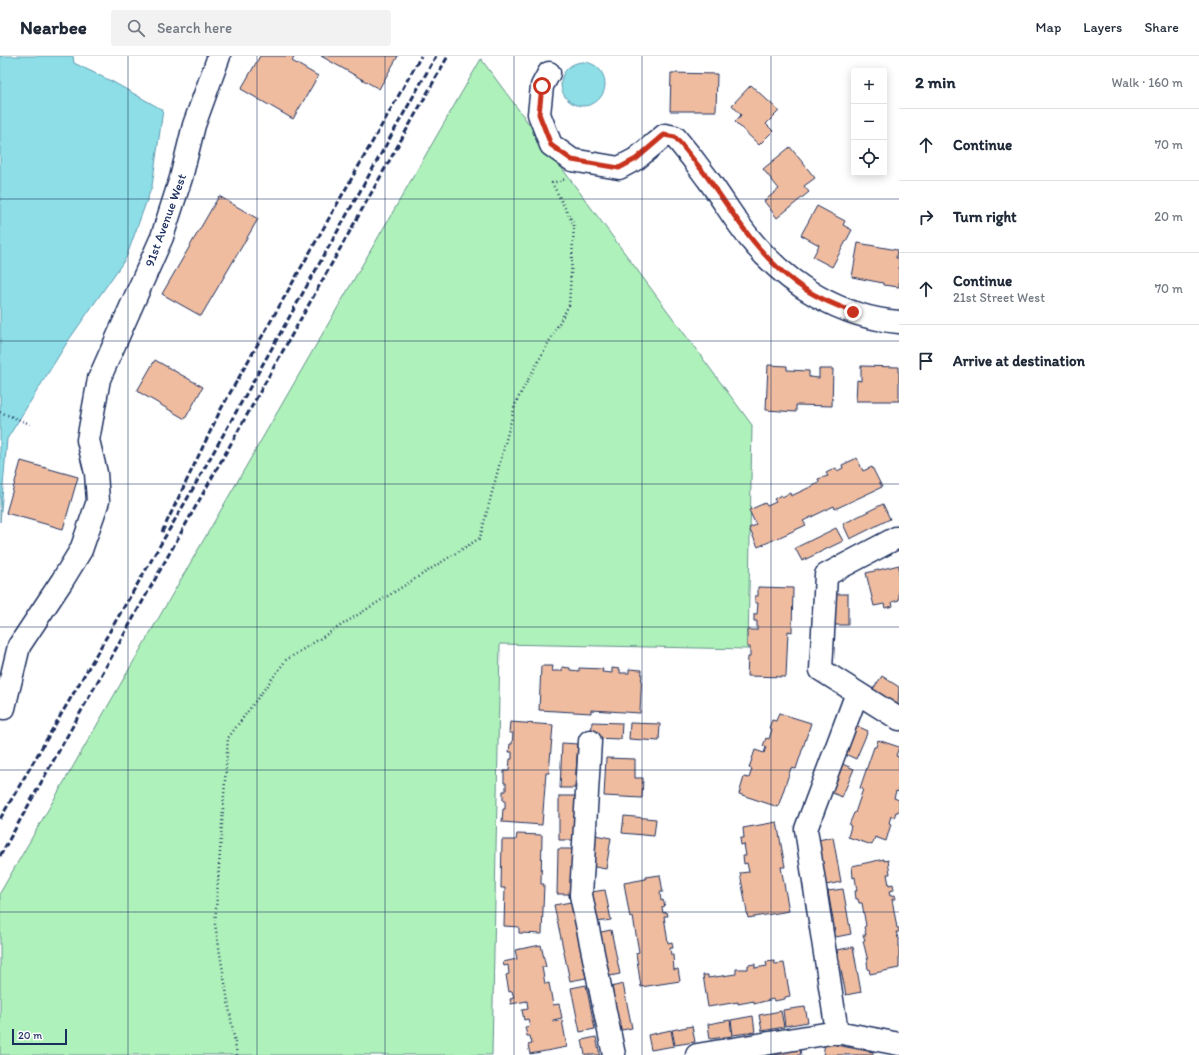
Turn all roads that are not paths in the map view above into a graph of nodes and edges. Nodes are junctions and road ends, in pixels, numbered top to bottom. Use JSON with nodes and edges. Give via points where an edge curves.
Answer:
{"nodes":[{"id":1,"x":219,"y":56,"type":"edge"},
{"id":2,"x":549,"y":73,"type":"dead end"},
{"id":3,"x":899,"y":322,"type":"edge"},
{"id":4,"x":899,"y":538,"type":"edge"},
{"id":5,"x":857,"y":693,"type":"junction"},
{"id":6,"x":4,"y":708,"type":"dead end"},
{"id":7,"x":899,"y":719,"type":"edge"},
{"id":8,"x":590,"y":742,"type":"dead end"},
{"id":9,"x":837,"y":1032,"type":"junction"},
{"id":10,"x":899,"y":1044,"type":"edge"},
{"id":11,"x":614,"y":1055,"type":"edge"},
{"id":12,"x":697,"y":1055,"type":"edge"}],
"edges":[{"from":1,"to":6,"type":"street","name":"91st Avenue West","via":[[194,125],[181,178],[162,237],[99,379],[88,440],[96,473],[98,501],[81,550],[19,646]]},
{"from":2,"to":3,"type":"street","via":[[542,86],[539,114],[551,145],[572,160],[619,168],[636,159],[664,135],[675,137],[706,176],[750,240],[796,284],[823,300],[853,312]]},
{"from":4,"to":5,"type":"street","via":[[826,575],[821,670]]},
{"from":5,"to":7,"type":"street"},
{"from":5,"to":9,"type":"street","via":[[806,829]]},
{"from":8,"to":11,"type":"street","via":[[581,895]]},
{"from":9,"to":10,"type":"street"},
{"from":9,"to":12,"type":"street"}]}
